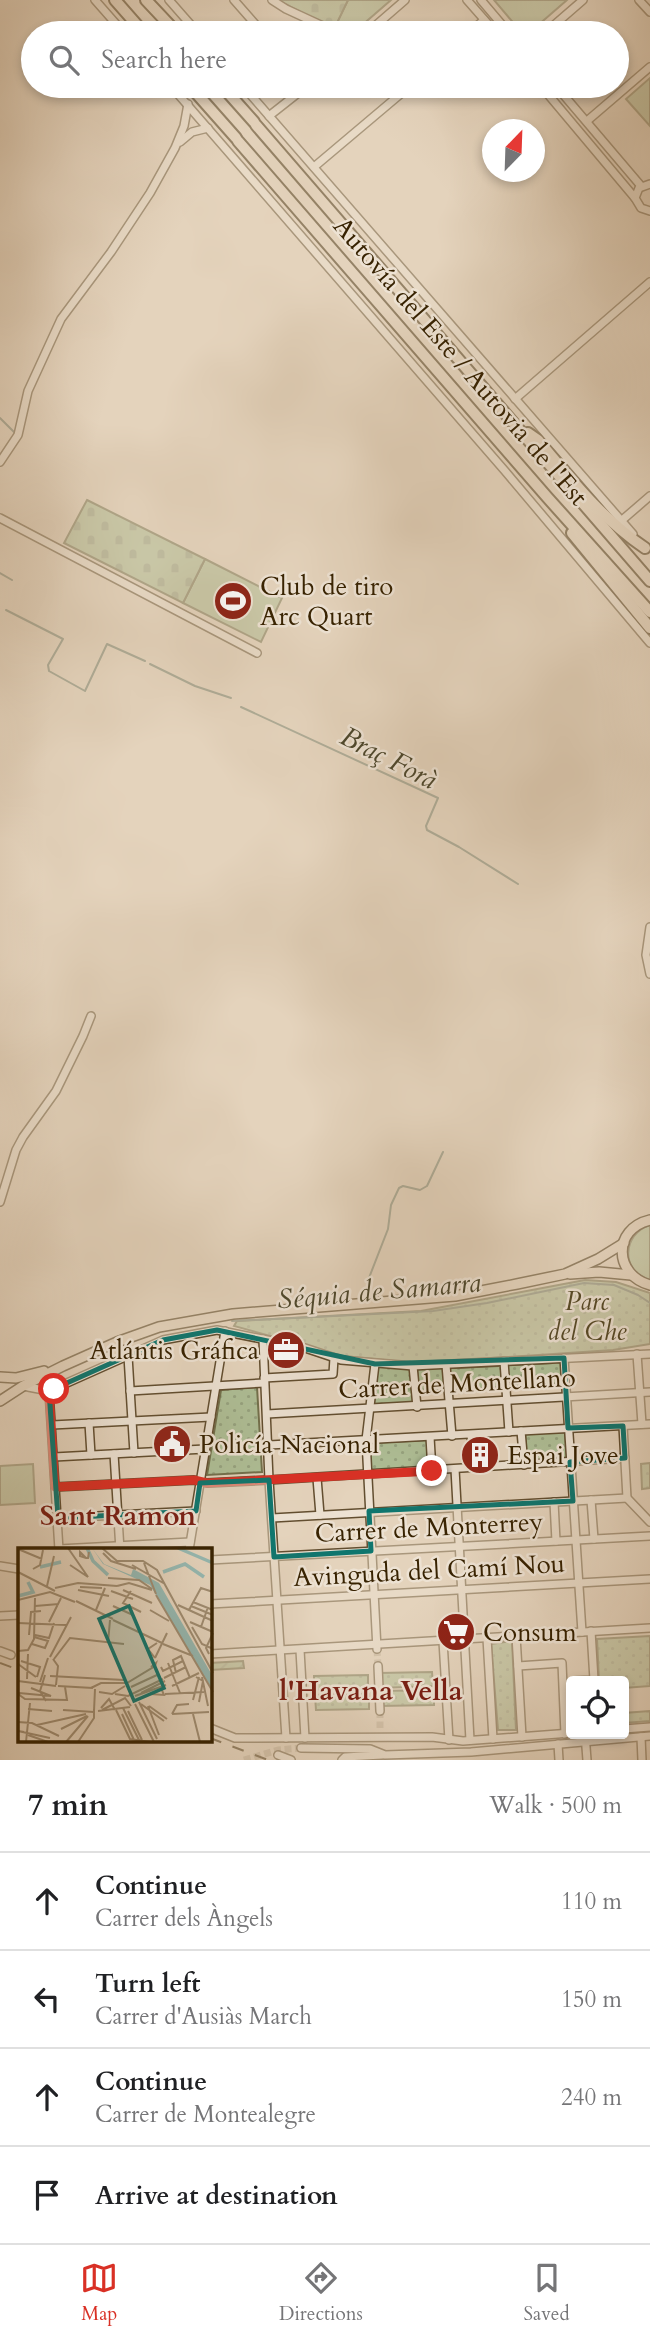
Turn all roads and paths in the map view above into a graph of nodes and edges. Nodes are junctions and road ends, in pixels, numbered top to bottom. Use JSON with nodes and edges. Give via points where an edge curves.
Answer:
{"nodes":[{"id":1,"x":95,"y":0,"type":"edge"},
{"id":2,"x":115,"y":0,"type":"edge"},
{"id":3,"x":149,"y":0,"type":"edge"},
{"id":4,"x":169,"y":0,"type":"edge"},
{"id":5,"x":234,"y":0,"type":"edge"},
{"id":6,"x":272,"y":0,"type":"edge"},
{"id":7,"x":405,"y":0,"type":"edge"},
{"id":8,"x":467,"y":0,"type":"edge"},
{"id":9,"x":481,"y":0,"type":"edge"},
{"id":10,"x":583,"y":0,"type":"edge"},
{"id":11,"x":639,"y":0,"type":"edge"},
{"id":12,"x":650,"y":12,"type":"edge"},
{"id":13,"x":484,"y":20,"type":"edge"},
{"id":14,"x":113,"y":21,"type":"edge"},
{"id":15,"x":133,"y":21,"type":"edge"},
{"id":16,"x":166,"y":21,"type":"edge"},
{"id":17,"x":187,"y":21,"type":"edge"},
{"id":18,"x":252,"y":21,"type":"edge"},
{"id":19,"x":312,"y":21,"type":"edge"},
{"id":20,"x":380,"y":21,"type":"edge"},
{"id":21,"x":499,"y":21,"type":"edge"},
{"id":22,"x":559,"y":21,"type":"edge"},
{"id":23,"x":650,"y":67,"type":"edge"},
{"id":24,"x":629,"y":85,"type":"edge"},
{"id":25,"x":182,"y":98,"type":"edge"},
{"id":26,"x":200,"y":98,"type":"edge"},
{"id":27,"x":232,"y":98,"type":"edge"},
{"id":28,"x":253,"y":98,"type":"edge"},
{"id":29,"x":292,"y":98,"type":"edge"},
{"id":30,"x":396,"y":98,"type":"edge"},
{"id":31,"x":551,"y":98,"type":"edge"},
{"id":32,"x":567,"y":98,"type":"edge"},
{"id":33,"x":614,"y":98,"type":"edge"},
{"id":34,"x":188,"y":104,"type":"junction"},
{"id":35,"x":269,"y":116,"type":"junction"},
{"id":36,"x":587,"y":121,"type":"junction"},
{"id":37,"x":208,"y":128,"type":"junction"},
{"id":38,"x":175,"y":148,"type":"junction"},
{"id":39,"x":314,"y":167,"type":"junction"},
{"id":40,"x":650,"y":184,"type":"edge"},
{"id":41,"x":641,"y":186,"type":"junction"},
{"id":42,"x":635,"y":198,"type":"junction"},
{"id":43,"x":648,"y":212,"type":"edge"},
{"id":44,"x":650,"y":282,"type":"edge"},
{"id":45,"x":515,"y":399,"type":"junction"},
{"id":46,"x":516,"y":424,"type":"junction"},
{"id":47,"x":0,"y":462,"type":"edge"},
{"id":48,"x":650,"y":496,"type":"edge"},
{"id":49,"x":547,"y":497,"type":"junction"},
{"id":50,"x":0,"y":518,"type":"edge"},
{"id":51,"x":621,"y":521,"type":"junction"},
{"id":52,"x":648,"y":551,"type":"edge"},
{"id":53,"x":650,"y":581,"type":"edge"},
{"id":54,"x":650,"y":611,"type":"edge"},
{"id":55,"x":650,"y":628,"type":"edge"},
{"id":56,"x":650,"y":642,"type":"edge"},
{"id":57,"x":257,"y":653,"type":"dead end"},
{"id":58,"x":650,"y":927,"type":"edge"},
{"id":59,"x":650,"y":974,"type":"edge"},
{"id":60,"x":91,"y":1016,"type":"dead end"},
{"id":61,"x":0,"y":1202,"type":"edge"},
{"id":62,"x":650,"y":1220,"type":"edge"},
{"id":63,"x":624,"y":1243,"type":"junction"},
{"id":64,"x":565,"y":1274,"type":"junction"},
{"id":65,"x":631,"y":1275,"type":"junction"},
{"id":66,"x":650,"y":1285,"type":"edge"},
{"id":67,"x":225,"y":1331,"type":"junction"},
{"id":68,"x":263,"y":1339,"type":"junction"},
{"id":69,"x":650,"y":1352,"type":"edge"},
{"id":70,"x":637,"y":1354,"type":"junction"},
{"id":71,"x":128,"y":1356,"type":"junction"},
{"id":72,"x":334,"y":1358,"type":"junction"},
{"id":73,"x":564,"y":1358,"type":"junction"},
{"id":74,"x":503,"y":1361,"type":"junction"},
{"id":75,"x":375,"y":1364,"type":"junction"},
{"id":76,"x":446,"y":1365,"type":"junction"},
{"id":77,"x":63,"y":1366,"type":"junction"},
{"id":78,"x":413,"y":1366,"type":"junction"},
{"id":79,"x":0,"y":1377,"type":"edge"},
{"id":80,"x":264,"y":1380,"type":"junction"},
{"id":81,"x":23,"y":1386,"type":"junction"},
{"id":82,"x":217,"y":1386,"type":"junction"},
{"id":83,"x":49,"y":1391,"type":"junction"},
{"id":84,"x":130,"y":1391,"type":"junction"},
{"id":85,"x":650,"y":1392,"type":"edge"},
{"id":86,"x":640,"y":1393,"type":"junction"},
{"id":87,"x":567,"y":1397,"type":"junction"},
{"id":88,"x":0,"y":1401,"type":"edge"},
{"id":89,"x":507,"y":1401,"type":"junction"},
{"id":90,"x":450,"y":1405,"type":"junction"},
{"id":91,"x":416,"y":1407,"type":"junction"},
{"id":92,"x":370,"y":1409,"type":"junction"},
{"id":93,"x":267,"y":1414,"type":"junction"},
{"id":94,"x":211,"y":1417,"type":"junction"},
{"id":95,"x":132,"y":1421,"type":"junction"},
{"id":96,"x":89,"y":1423,"type":"junction"},
{"id":97,"x":646,"y":1424,"type":"edge"},
{"id":98,"x":52,"y":1425,"type":"junction"},
{"id":99,"x":623,"y":1426,"type":"junction"},
{"id":100,"x":568,"y":1428,"type":"junction"},
{"id":101,"x":521,"y":1431,"type":"junction"},
{"id":102,"x":509,"y":1432,"type":"junction"},
{"id":103,"x":471,"y":1434,"type":"junction"},
{"id":104,"x":452,"y":1436,"type":"junction"},
{"id":105,"x":430,"y":1437,"type":"junction"},
{"id":106,"x":366,"y":1440,"type":"junction"},
{"id":107,"x":268,"y":1445,"type":"junction"},
{"id":108,"x":205,"y":1449,"type":"junction"},
{"id":109,"x":134,"y":1453,"type":"junction"},
{"id":110,"x":114,"y":1454,"type":"junction"},
{"id":111,"x":91,"y":1455,"type":"junction"},
{"id":112,"x":54,"y":1457,"type":"junction"},
{"id":113,"x":625,"y":1458,"type":"junction"},
{"id":114,"x":570,"y":1462,"type":"junction"},
{"id":115,"x":523,"y":1465,"type":"junction"},
{"id":116,"x":474,"y":1468,"type":"junction"},
{"id":117,"x":454,"y":1469,"type":"junction"},
{"id":118,"x":432,"y":1471,"type":"junction"},
{"id":119,"x":366,"y":1475,"type":"junction"},
{"id":120,"x":317,"y":1478,"type":"junction"},
{"id":121,"x":269,"y":1480,"type":"junction"},
{"id":122,"x":201,"y":1482,"type":"junction"},
{"id":123,"x":116,"y":1485,"type":"junction"},
{"id":124,"x":55,"y":1487,"type":"junction"},
{"id":125,"x":627,"y":1498,"type":"junction"},
{"id":126,"x":591,"y":1500,"type":"junction"},
{"id":127,"x":573,"y":1501,"type":"junction"},
{"id":128,"x":554,"y":1502,"type":"junction"},
{"id":129,"x":457,"y":1507,"type":"junction"},
{"id":130,"x":196,"y":1511,"type":"junction"},
{"id":131,"x":369,"y":1511,"type":"junction"},
{"id":132,"x":118,"y":1515,"type":"junction"},
{"id":133,"x":320,"y":1515,"type":"junction"},
{"id":134,"x":58,"y":1518,"type":"junction"},
{"id":135,"x":272,"y":1518,"type":"junction"},
{"id":136,"x":650,"y":1522,"type":"edge"},
{"id":137,"x":650,"y":1536,"type":"edge"},
{"id":138,"x":594,"y":1539,"type":"junction"},
{"id":139,"x":575,"y":1540,"type":"junction"},
{"id":140,"x":556,"y":1541,"type":"junction"},
{"id":141,"x":189,"y":1546,"type":"edge"},
{"id":142,"x":459,"y":1546,"type":"junction"},
{"id":143,"x":120,"y":1547,"type":"edge"},
{"id":144,"x":59,"y":1548,"type":"edge"},
{"id":145,"x":90,"y":1548,"type":"edge"},
{"id":146,"x":371,"y":1551,"type":"junction"},
{"id":147,"x":274,"y":1557,"type":"junction"},
{"id":148,"x":212,"y":1560,"type":"edge"},
{"id":149,"x":0,"y":1566,"type":"edge"},
{"id":150,"x":18,"y":1569,"type":"edge"},
{"id":151,"x":650,"y":1578,"type":"edge"},
{"id":152,"x":578,"y":1583,"type":"junction"},
{"id":153,"x":461,"y":1590,"type":"junction"},
{"id":154,"x":373,"y":1595,"type":"junction"},
{"id":155,"x":278,"y":1600,"type":"junction"},
{"id":156,"x":212,"y":1604,"type":"edge"},
{"id":157,"x":18,"y":1615,"type":"edge"},
{"id":158,"x":0,"y":1616,"type":"edge"},
{"id":159,"x":650,"y":1628,"type":"edge"},
{"id":160,"x":591,"y":1631,"type":"junction"},
{"id":161,"x":582,"y":1632,"type":"junction"},
{"id":162,"x":516,"y":1636,"type":"junction"},
{"id":163,"x":487,"y":1638,"type":"junction"},
{"id":164,"x":464,"y":1640,"type":"junction"},
{"id":165,"x":443,"y":1642,"type":"junction"},
{"id":166,"x":377,"y":1647,"type":"junction"},
{"id":167,"x":300,"y":1650,"type":"junction"},
{"id":168,"x":0,"y":1651,"type":"edge"},
{"id":169,"x":281,"y":1651,"type":"junction"},
{"id":170,"x":212,"y":1654,"type":"edge"},
{"id":171,"x":11,"y":1656,"type":"dead end"},
{"id":172,"x":378,"y":1666,"type":"tunnel mouth"},
{"id":173,"x":518,"y":1666,"type":"junction"},
{"id":174,"x":594,"y":1676,"type":"edge"},
{"id":175,"x":562,"y":1682,"type":"junction"},
{"id":176,"x":566,"y":1682,"type":"edge"},
{"id":177,"x":380,"y":1711,"type":"tunnel mouth"},
{"id":178,"x":566,"y":1716,"type":"edge"},
{"id":179,"x":650,"y":1727,"type":"edge"},
{"id":180,"x":380,"y":1728,"type":"tunnel mouth"},
{"id":181,"x":212,"y":1729,"type":"edge"},
{"id":182,"x":629,"y":1729,"type":"edge"},
{"id":183,"x":566,"y":1733,"type":"edge"},
{"id":184,"x":650,"y":1736,"type":"edge"},
{"id":185,"x":522,"y":1737,"type":"junction"},
{"id":186,"x":629,"y":1737,"type":"edge"},
{"id":187,"x":641,"y":1737,"type":"junction"},
{"id":188,"x":286,"y":1738,"type":"junction"},
{"id":189,"x":306,"y":1738,"type":"junction"},
{"id":190,"x":378,"y":1739,"type":"junction"},
{"id":191,"x":493,"y":1739,"type":"junction"},
{"id":192,"x":580,"y":1739,"type":"edge"},
{"id":193,"x":585,"y":1739,"type":"edge"},
{"id":194,"x":449,"y":1740,"type":"junction"},
{"id":195,"x":470,"y":1740,"type":"junction"},
{"id":196,"x":558,"y":1744,"type":"junction"},
{"id":197,"x":301,"y":1748,"type":"tunnel mouth"},
{"id":198,"x":352,"y":1748,"type":"junction"},
{"id":199,"x":496,"y":1750,"type":"junction"},
{"id":200,"x":471,"y":1754,"type":"edge"},
{"id":201,"x":278,"y":1755,"type":"dead end"},
{"id":202,"x":384,"y":1755,"type":"junction"},
{"id":203,"x":444,"y":1756,"type":"edge"},
{"id":204,"x":344,"y":1758,"type":"edge"},
{"id":205,"x":291,"y":1760,"type":"edge"},
{"id":206,"x":497,"y":1760,"type":"edge"},
{"id":207,"x":559,"y":1760,"type":"edge"},
{"id":208,"x":587,"y":1760,"type":"edge"},
{"id":209,"x":642,"y":1760,"type":"edge"}],
"edges":[{"from":1,"to":14,"type":"street"},
{"from":2,"to":15,"type":"highway"},
{"from":3,"to":16,"type":"highway"},
{"from":4,"to":17,"type":"street"},
{"from":5,"to":18,"type":"street"},
{"from":6,"to":19,"type":"street"},
{"from":7,"to":20,"type":"street"},
{"from":8,"to":13,"type":"street"},
{"from":9,"to":21,"type":"street"},
{"from":10,"to":22,"type":"street"},
{"from":11,"to":12,"type":"street"},
{"from":23,"to":24,"type":"street"},
{"from":25,"to":34,"type":"street"},
{"from":26,"to":49,"type":"highway","name":"Autovía del Este / Autovia de l'Est"},
{"from":27,"to":46,"type":"highway","name":"Autovía del Este / Autovia de l'Est"},
{"from":28,"to":35,"type":"street"},
{"from":29,"to":35,"type":"street"},
{"from":30,"to":39,"type":"street"},
{"from":31,"to":42,"type":"street"},
{"from":32,"to":36,"type":"street"},
{"from":33,"to":36,"type":"street"},
{"from":34,"to":37,"type":"street"},
{"from":34,"to":38,"type":"street"},
{"from":35,"to":39,"type":"street"},
{"from":36,"to":41,"type":"street"},
{"from":37,"to":38,"type":"street","via":[[192,132]]},
{"from":37,"to":56,"type":"street"},
{"from":38,"to":47,"type":"street","via":[[128,228],[61,319],[28,391],[18,435]]},
{"from":39,"to":45,"type":"street"},
{"from":40,"to":41,"type":"street"},
{"from":41,"to":42,"type":"street"},
{"from":42,"to":43,"type":"street"},
{"from":44,"to":45,"type":"street"},
{"from":45,"to":51,"type":"street"},
{"from":46,"to":52,"type":"highway","via":[[538,440],[627,536]]},
{"from":46,"to":53,"type":"highway","name":"Autovía del Este / Autovia de l'Est"},
{"from":48,"to":51,"type":"street"},
{"from":49,"to":54,"type":"highway","name":"Autovía del Este / Autovia de l'Est"},
{"from":49,"to":55,"type":"highway","via":[[552,510]]},
{"from":50,"to":57,"type":"street"},
{"from":51,"to":52,"type":"street"},
{"from":58,"to":59,"type":"street","via":[[646,955]]},
{"from":60,"to":61,"type":"street","via":[[55,1091],[16,1150]]},
{"from":62,"to":63,"type":"main road","via":[[629,1232]]},
{"from":63,"to":64,"type":"main road"},
{"from":63,"to":65,"type":"main road","via":[[623,1260]]},
{"from":64,"to":65,"type":"main road"},
{"from":64,"to":77,"type":"main road","via":[[455,1296],[191,1320],[127,1338]]},
{"from":65,"to":66,"type":"main road"},
{"from":67,"to":68,"type":"street"},
{"from":67,"to":71,"type":"street","via":[[163,1340]]},
{"from":67,"to":82,"type":"street"},
{"from":68,"to":72,"type":"street"},
{"from":68,"to":80,"type":"street"},
{"from":69,"to":70,"type":"street"},
{"from":70,"to":73,"type":"street"},
{"from":70,"to":86,"type":"street"},
{"from":71,"to":83,"type":"street"},
{"from":71,"to":84,"type":"street"},
{"from":72,"to":75,"type":"street"},
{"from":72,"to":80,"type":"street","via":[[333,1374]]},
{"from":73,"to":74,"type":"street"},
{"from":73,"to":87,"type":"street"},
{"from":74,"to":76,"type":"street"},
{"from":74,"to":89,"type":"street"},
{"from":75,"to":78,"type":"street"},
{"from":75,"to":92,"type":"street"},
{"from":76,"to":78,"type":"street"},
{"from":76,"to":90,"type":"street"},
{"from":77,"to":79,"type":"main road","via":[[16,1378]]},
{"from":77,"to":81,"type":"main road"},
{"from":78,"to":91,"type":"street"},
{"from":80,"to":82,"type":"street"},
{"from":80,"to":93,"type":"street"},
{"from":81,"to":83,"type":"street"},
{"from":81,"to":88,"type":"main road"},
{"from":82,"to":84,"type":"street"},
{"from":82,"to":94,"type":"street"},
{"from":83,"to":98,"type":"street"},
{"from":84,"to":95,"type":"street"},
{"from":85,"to":86,"type":"street","name":"Carrer de Montellano"},
{"from":86,"to":87,"type":"street","name":"Carrer de Montellano"},
{"from":86,"to":97,"type":"street"},
{"from":87,"to":89,"type":"street","name":"Carrer de Montellano"},
{"from":87,"to":100,"type":"street"},
{"from":89,"to":90,"type":"street","name":"Carrer de Montellano"},
{"from":89,"to":102,"type":"street"},
{"from":90,"to":91,"type":"street","name":"Carrer de Montellano"},
{"from":90,"to":104,"type":"street"},
{"from":91,"to":92,"type":"street","name":"Carrer de Montellano"},
{"from":92,"to":93,"type":"street","name":"Carrer de Montellano"},
{"from":92,"to":106,"type":"street"},
{"from":93,"to":107,"type":"street"},
{"from":94,"to":95,"type":"street"},
{"from":94,"to":108,"type":"street"},
{"from":95,"to":96,"type":"street"},
{"from":95,"to":109,"type":"street"},
{"from":96,"to":98,"type":"street"},
{"from":96,"to":111,"type":"street"},
{"from":97,"to":99,"type":"street"},
{"from":98,"to":112,"type":"street"},
{"from":99,"to":100,"type":"street"},
{"from":99,"to":113,"type":"street"},
{"from":100,"to":101,"type":"street"},
{"from":100,"to":114,"type":"street"},
{"from":101,"to":102,"type":"street"},
{"from":101,"to":115,"type":"street"},
{"from":102,"to":103,"type":"street"},
{"from":103,"to":104,"type":"street"},
{"from":103,"to":116,"type":"street"},
{"from":104,"to":105,"type":"street"},
{"from":105,"to":106,"type":"street"},
{"from":105,"to":118,"type":"street"},
{"from":106,"to":107,"type":"street"},
{"from":106,"to":119,"type":"street"},
{"from":107,"to":121,"type":"street"},
{"from":108,"to":109,"type":"street"},
{"from":108,"to":122,"type":"street"},
{"from":109,"to":110,"type":"street"},
{"from":110,"to":111,"type":"street"},
{"from":110,"to":123,"type":"street"},
{"from":111,"to":112,"type":"street"},
{"from":112,"to":124,"type":"street"},
{"from":113,"to":114,"type":"street"},
{"from":113,"to":125,"type":"street"},
{"from":114,"to":115,"type":"street"},
{"from":114,"to":127,"type":"street"},
{"from":115,"to":116,"type":"street"},
{"from":116,"to":117,"type":"street"},
{"from":117,"to":118,"type":"street"},
{"from":117,"to":129,"type":"street"},
{"from":118,"to":119,"type":"street"},
{"from":119,"to":120,"type":"street"},
{"from":119,"to":131,"type":"street"},
{"from":120,"to":121,"type":"street"},
{"from":120,"to":133,"type":"street"},
{"from":121,"to":122,"type":"street"},
{"from":121,"to":135,"type":"street"},
{"from":122,"to":123,"type":"street"},
{"from":122,"to":130,"type":"street"},
{"from":123,"to":124,"type":"street"},
{"from":123,"to":132,"type":"street"},
{"from":124,"to":134,"type":"street"},
{"from":125,"to":126,"type":"street"},
{"from":125,"to":136,"type":"street"},
{"from":126,"to":127,"type":"street"},
{"from":126,"to":138,"type":"street"},
{"from":127,"to":128,"type":"street"},
{"from":127,"to":139,"type":"street"},
{"from":128,"to":129,"type":"street"},
{"from":128,"to":140,"type":"street"},
{"from":129,"to":131,"type":"street"},
{"from":129,"to":142,"type":"street"},
{"from":130,"to":132,"type":"street"},
{"from":130,"to":141,"type":"street"},
{"from":131,"to":133,"type":"street"},
{"from":131,"to":146,"type":"street"},
{"from":132,"to":134,"type":"street"},
{"from":132,"to":143,"type":"street"},
{"from":133,"to":135,"type":"street"},
{"from":134,"to":144,"type":"street"},
{"from":135,"to":147,"type":"street"},
{"from":137,"to":138,"type":"street","name":"Carrer de Monterrey"},
{"from":138,"to":139,"type":"street","name":"Carrer de Monterrey"},
{"from":139,"to":140,"type":"street","name":"Carrer de Monterrey"},
{"from":139,"to":152,"type":"street"},
{"from":140,"to":142,"type":"street","name":"Carrer de Monterrey"},
{"from":141,"to":143,"type":"street"},
{"from":142,"to":146,"type":"street","name":"Carrer de Monterrey"},
{"from":142,"to":153,"type":"street"},
{"from":143,"to":145,"type":"street"},
{"from":146,"to":147,"type":"street","name":"Carrer de Monterrey"},
{"from":146,"to":154,"type":"street"},
{"from":147,"to":148,"type":"street","name":"Carrer de Monterrey"},
{"from":147,"to":155,"type":"street"},
{"from":149,"to":150,"type":"street"},
{"from":151,"to":152,"type":"street","name":"Avinguda del Camí Nou"},
{"from":152,"to":153,"type":"street","name":"Avinguda del Camí Nou"},
{"from":152,"to":161,"type":"street"},
{"from":153,"to":154,"type":"street","name":"Avinguda del Camí Nou"},
{"from":153,"to":164,"type":"street"},
{"from":154,"to":155,"type":"street","name":"Avinguda del Camí Nou"},
{"from":154,"to":166,"type":"street"},
{"from":155,"to":156,"type":"street","name":"Avinguda del Camí Nou"},
{"from":155,"to":169,"type":"street"},
{"from":157,"to":158,"type":"street"},
{"from":159,"to":160,"type":"street"},
{"from":160,"to":161,"type":"street"},
{"from":160,"to":174,"type":"street"},
{"from":161,"to":162,"type":"street"},
{"from":162,"to":163,"type":"street"},
{"from":162,"to":173,"type":"street"},
{"from":163,"to":164,"type":"street"},
{"from":163,"to":191,"type":"street"},
{"from":164,"to":165,"type":"street"},
{"from":164,"to":195,"type":"street"},
{"from":165,"to":166,"type":"street"},
{"from":165,"to":194,"type":"street"},
{"from":166,"to":167,"type":"street"},
{"from":167,"to":169,"type":"street"},
{"from":167,"to":189,"type":"street"},
{"from":168,"to":171,"type":"street"},
{"from":169,"to":170,"type":"street"},
{"from":169,"to":188,"type":"street"},
{"from":172,"to":177,"type":"street"},
{"from":173,"to":175,"type":"street","via":[[562,1663]]},
{"from":173,"to":185,"type":"street"},
{"from":175,"to":176,"type":"street"},
{"from":175,"to":178,"type":"street"},
{"from":179,"to":182,"type":"street"},
{"from":180,"to":190,"type":"street"},
{"from":181,"to":188,"type":"street","via":[[235,1738]]},
{"from":183,"to":185,"type":"street"},
{"from":184,"to":187,"type":"street"},
{"from":185,"to":191,"type":"street"},
{"from":186,"to":187,"type":"street"},
{"from":187,"to":209,"type":"street"},
{"from":188,"to":189,"type":"street"},
{"from":189,"to":190,"type":"street"},
{"from":190,"to":194,"type":"street"},
{"from":190,"to":198,"type":"street"},
{"from":191,"to":195,"type":"street"},
{"from":192,"to":196,"type":"street"},
{"from":193,"to":208,"type":"street"},
{"from":194,"to":195,"type":"street"},
{"from":195,"to":200,"type":"street"},
{"from":195,"to":200,"type":"street"},
{"from":196,"to":199,"type":"street"},
{"from":196,"to":207,"type":"street"},
{"from":197,"to":198,"type":"street"},
{"from":198,"to":202,"type":"street"},
{"from":199,"to":200,"type":"street"},
{"from":199,"to":206,"type":"street"},
{"from":200,"to":203,"type":"street"},
{"from":201,"to":205,"type":"street"},
{"from":202,"to":203,"type":"street"},
{"from":202,"to":204,"type":"street"}]}
